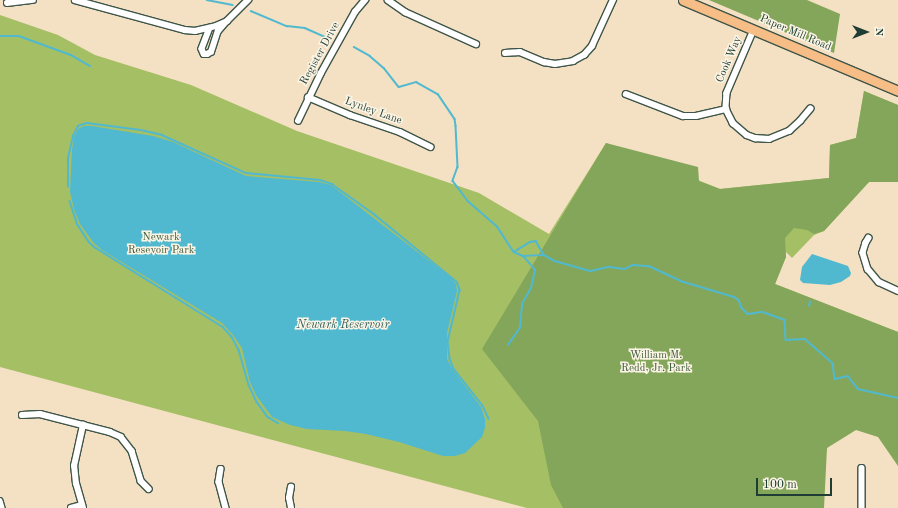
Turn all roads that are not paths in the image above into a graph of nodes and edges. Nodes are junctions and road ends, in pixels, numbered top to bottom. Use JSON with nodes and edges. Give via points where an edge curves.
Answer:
{"nodes":[{"id":1,"x":33,"y":0,"type":"edge"},
{"id":2,"x":75,"y":0,"type":"edge"},
{"id":3,"x":248,"y":0,"type":"edge"},
{"id":4,"x":365,"y":0,"type":"edge"},
{"id":5,"x":388,"y":0,"type":"edge"},
{"id":6,"x":613,"y":0,"type":"edge"},
{"id":7,"x":684,"y":0,"type":"edge"},
{"id":8,"x":7,"y":3,"type":"dead end"},
{"id":9,"x":227,"y":21,"type":"junction"},
{"id":10,"x":210,"y":28,"type":"junction"},
{"id":11,"x":754,"y":30,"type":"junction"},
{"id":12,"x":476,"y":44,"type":"dead end"},
{"id":13,"x":505,"y":53,"type":"dead end"},
{"id":14,"x":898,"y":91,"type":"edge"},
{"id":15,"x":626,"y":94,"type":"dead end"},
{"id":16,"x":308,"y":97,"type":"junction"},
{"id":17,"x":726,"y":109,"type":"junction"},
{"id":18,"x":810,"y":109,"type":"dead end"},
{"id":19,"x":298,"y":121,"type":"dead end"},
{"id":20,"x":431,"y":147,"type":"dead end"},
{"id":21,"x":869,"y":238,"type":"dead end"},
{"id":22,"x":898,"y":291,"type":"edge"},
{"id":23,"x":22,"y":415,"type":"dead end"},
{"id":24,"x":83,"y":425,"type":"junction"},
{"id":25,"x":862,"y":468,"type":"dead end"},
{"id":26,"x":221,"y":469,"type":"dead end"},
{"id":27,"x":291,"y":487,"type":"dead end"},
{"id":28,"x":149,"y":489,"type":"dead end"},
{"id":29,"x":0,"y":501,"type":"edge"},
{"id":30,"x":82,"y":506,"type":"edge"},
{"id":31,"x":2,"y":508,"type":"edge"},
{"id":32,"x":71,"y":508,"type":"edge"},
{"id":33,"x":226,"y":508,"type":"edge"},
{"id":34,"x":291,"y":508,"type":"edge"},
{"id":35,"x":862,"y":508,"type":"edge"}],
"edges":[{"from":1,"to":8,"type":"street"},
{"from":2,"to":10,"type":"street","via":[[185,30]]},
{"from":3,"to":9,"type":"street"},
{"from":4,"to":16,"type":"street","name":"Register Drive","via":[[355,12]]},
{"from":5,"to":12,"type":"street","via":[[405,12]]},
{"from":6,"to":13,"type":"street","via":[[592,46],[584,55],[573,61],[550,63],[520,52]]},
{"from":7,"to":11,"type":"main road","name":"Paper Mill Road"},
{"from":9,"to":10,"type":"street"},
{"from":9,"to":10,"type":"street","via":[[218,31],[211,52],[204,54],[202,49]]},
{"from":11,"to":14,"type":"main road","name":"Paper Mill Road"},
{"from":11,"to":17,"type":"street","name":"Cook Way","via":[[729,85]]},
{"from":15,"to":17,"type":"street","via":[[683,116],[696,116]]},
{"from":16,"to":19,"type":"street","name":"Register Drive"},
{"from":16,"to":20,"type":"street","name":"Lynley Lane","via":[[400,132]]},
{"from":17,"to":18,"type":"street","via":[[733,123],[742,132],[762,139],[776,137],[788,131]]},
{"from":21,"to":22,"type":"street","via":[[863,253],[868,269],[879,282]]},
{"from":23,"to":24,"type":"street","via":[[40,414]]},
{"from":24,"to":28,"type":"street","via":[[116,434],[126,441],[132,451],[141,482]]},
{"from":24,"to":30,"type":"street","via":[[74,466]]},
{"from":25,"to":35,"type":"street"},
{"from":26,"to":33,"type":"street","via":[[219,482]]},
{"from":27,"to":34,"type":"street"},
{"from":29,"to":31,"type":"street"},
{"from":30,"to":32,"type":"street"}]}
